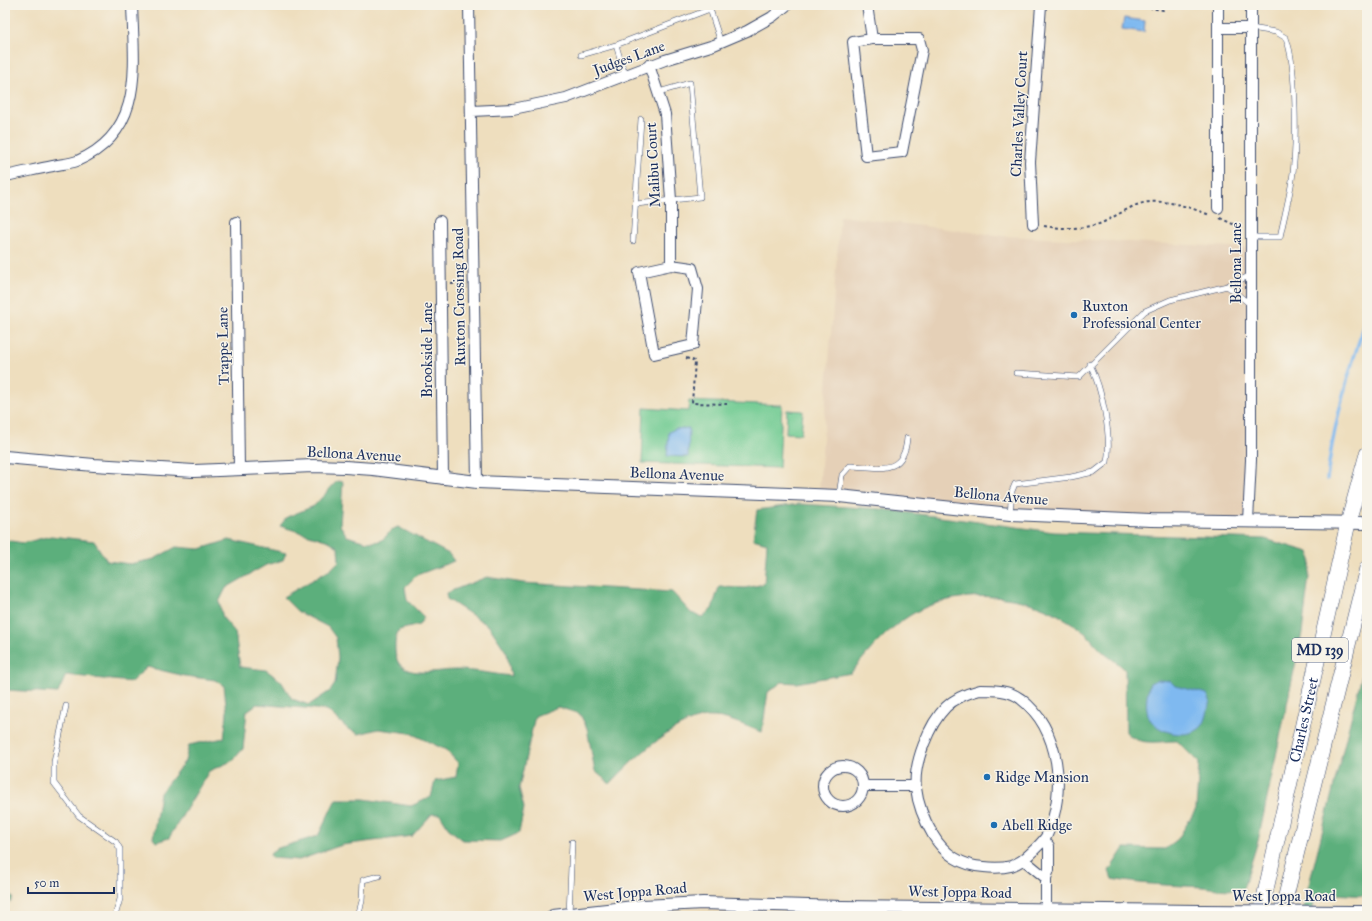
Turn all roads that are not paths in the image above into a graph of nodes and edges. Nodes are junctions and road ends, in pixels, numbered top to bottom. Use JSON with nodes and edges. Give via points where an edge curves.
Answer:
{"nodes":[{"id":1,"x":132,"y":5,"type":"edge"},
{"id":2,"x":469,"y":5,"type":"edge"},
{"id":3,"x":787,"y":5,"type":"edge"},
{"id":4,"x":868,"y":5,"type":"edge"},
{"id":5,"x":1041,"y":5,"type":"edge"},
{"id":6,"x":1218,"y":5,"type":"edge"},
{"id":7,"x":1251,"y":5,"type":"edge"},
{"id":8,"x":1218,"y":28,"type":"junction"},
{"id":9,"x":1251,"y":28,"type":"junction"},
{"id":10,"x":872,"y":39,"type":"junction"},
{"id":11,"x":721,"y":42,"type":"junction"},
{"id":12,"x":616,"y":45,"type":"junction"},
{"id":13,"x":581,"y":55,"type":"dead end"},
{"id":14,"x":649,"y":65,"type":"junction"},
{"id":15,"x":625,"y":75,"type":"junction"},
{"id":16,"x":658,"y":92,"type":"junction"},
{"id":17,"x":472,"y":111,"type":"junction"},
{"id":18,"x":641,"y":119,"type":"dead end"},
{"id":19,"x":5,"y":176,"type":"edge"},
{"id":20,"x":671,"y":200,"type":"junction"},
{"id":21,"x":636,"y":204,"type":"junction"},
{"id":22,"x":1216,"y":213,"type":"road end"},
{"id":23,"x":440,"y":221,"type":"dead end"},
{"id":24,"x":236,"y":222,"type":"dead end"},
{"id":25,"x":1033,"y":224,"type":"road end"},
{"id":26,"x":1251,"y":234,"type":"junction"},
{"id":27,"x":633,"y":241,"type":"dead end"},
{"id":28,"x":671,"y":265,"type":"junction"},
{"id":29,"x":1251,"y":275,"type":"junction"},
{"id":30,"x":1227,"y":286,"type":"junction"},
{"id":31,"x":1251,"y":305,"type":"junction"},
{"id":32,"x":1090,"y":364,"type":"junction"},
{"id":33,"x":1016,"y":373,"type":"dead end"},
{"id":34,"x":907,"y":438,"type":"dead end"},
{"id":35,"x":1367,"y":454,"type":"edge"},
{"id":36,"x":5,"y":457,"type":"edge"},
{"id":37,"x":239,"y":470,"type":"junction"},
{"id":38,"x":443,"y":479,"type":"junction"},
{"id":39,"x":477,"y":482,"type":"junction"},
{"id":40,"x":839,"y":496,"type":"junction"},
{"id":41,"x":1010,"y":514,"type":"junction"},
{"id":42,"x":1248,"y":522,"type":"junction"},
{"id":43,"x":1348,"y":523,"type":"junction"},
{"id":44,"x":1367,"y":523,"type":"edge"},
{"id":45,"x":1367,"y":568,"type":"edge"},
{"id":46,"x":66,"y":706,"type":"dead end"},
{"id":47,"x":864,"y":786,"type":"dead end"},
{"id":48,"x":915,"y":786,"type":"junction"},
{"id":49,"x":1044,"y":840,"type":"junction"},
{"id":50,"x":572,"y":842,"type":"dead end"},
{"id":51,"x":1024,"y":860,"type":"junction"},
{"id":52,"x":379,"y":876,"type":"dead end"},
{"id":53,"x":1046,"y":878,"type":"junction"},
{"id":54,"x":1046,"y":909,"type":"junction"},
{"id":55,"x":842,"y":911,"type":"edge"},
{"id":56,"x":1367,"y":912,"type":"edge"},
{"id":57,"x":569,"y":915,"type":"edge"},
{"id":58,"x":115,"y":916,"type":"edge"},
{"id":59,"x":358,"y":916,"type":"edge"},
{"id":60,"x":553,"y":916,"type":"edge"},
{"id":61,"x":1260,"y":916,"type":"edge"},
{"id":62,"x":1281,"y":916,"type":"edge"}],
"edges":[{"from":1,"to":19,"type":"street","via":[[133,88],[122,125],[99,149],[76,161]]},
{"from":2,"to":17,"type":"street","name":"Ruxton Crossing Road"},
{"from":3,"to":11,"type":"street","name":"Judges Lane","via":[[772,17]]},
{"from":4,"to":10,"type":"street"},
{"from":5,"to":25,"type":"street","name":"Charles Valley Court","via":[[1030,162]]},
{"from":6,"to":8,"type":"street"},
{"from":7,"to":9,"type":"street","name":"Bellona Lane"},
{"from":8,"to":9,"type":"street"},
{"from":8,"to":22,"type":"street"},
{"from":9,"to":26,"type":"street","name":"Bellona Lane"},
{"from":9,"to":26,"type":"lane","via":[[1276,32],[1286,38],[1294,83],[1292,179],[1280,237]]},
{"from":10,"to":10,"type":"street","via":[[852,42],[866,156],[902,152],[922,50],[919,39]]},
{"from":11,"to":12,"type":"lane","via":[[710,9]]},
{"from":11,"to":14,"type":"street","name":"Judges Lane"},
{"from":12,"to":13,"type":"lane"},
{"from":12,"to":15,"type":"lane"},
{"from":14,"to":15,"type":"street","name":"Judges Lane"},
{"from":14,"to":16,"type":"street","name":"Malibu Court"},
{"from":15,"to":17,"type":"street","name":"Judges Lane","via":[[566,98],[513,108]]},
{"from":16,"to":20,"type":"street","name":"Malibu Court","via":[[665,114]]},
{"from":16,"to":20,"type":"lane","via":[[690,83],[700,197]]},
{"from":17,"to":39,"type":"street","name":"Ruxton Crossing Road"},
{"from":18,"to":21,"type":"lane"},
{"from":20,"to":21,"type":"lane"},
{"from":20,"to":28,"type":"street","name":"Malibu Court"},
{"from":21,"to":27,"type":"lane"},
{"from":23,"to":38,"type":"street","name":"Brookside Lane"},
{"from":24,"to":37,"type":"street","name":"Trappe Lane"},
{"from":26,"to":29,"type":"street","name":"Bellona Lane"},
{"from":28,"to":28,"type":"street","via":[[692,268],[698,288],[693,345],[654,354],[639,272]]},
{"from":29,"to":30,"type":"lane"},
{"from":29,"to":31,"type":"street","name":"Bellona Lane"},
{"from":30,"to":31,"type":"lane"},
{"from":30,"to":32,"type":"lane","via":[[1170,300],[1145,312]]},
{"from":31,"to":42,"type":"street","name":"Bellona Lane","via":[[1251,460]]},
{"from":32,"to":33,"type":"lane","via":[[1079,377]]},
{"from":32,"to":41,"type":"lane","via":[[1098,379],[1110,438],[1107,462],[1094,472],[1086,474],[1015,484]]},
{"from":34,"to":40,"type":"lane","via":[[901,461],[889,467],[850,466],[842,475]]},
{"from":35,"to":43,"type":"main road","name":"Charles Street","number":"MD 139"},
{"from":36,"to":37,"type":"street","name":"Bellona Avenue","via":[[165,469]]},
{"from":37,"to":38,"type":"street","name":"Bellona Avenue","via":[[345,467]]},
{"from":38,"to":39,"type":"street","name":"Bellona Avenue"},
{"from":39,"to":40,"type":"street","name":"Bellona Avenue"},
{"from":40,"to":41,"type":"street","name":"Bellona Avenue"},
{"from":41,"to":42,"type":"street","name":"Bellona Avenue"},
{"from":42,"to":43,"type":"street","name":"Bellona Avenue"},
{"from":43,"to":44,"type":"street","name":"Bellona Avenue"},
{"from":43,"to":61,"type":"main road","name":"Charles Street","number":"MD 139"},
{"from":45,"to":62,"type":"main road","name":"Charles Street","number":"MD 139"},
{"from":46,"to":58,"type":"lane","via":[[54,762],[54,783],[79,816],[116,842],[120,849],[120,899]]},
{"from":47,"to":48,"type":"street"},
{"from":48,"to":49,"type":"street","via":[[918,762],[926,737],[946,707],[964,694],[980,690],[1010,693],[1021,698],[1046,728],[1057,764],[1058,788],[1054,815]]},
{"from":48,"to":51,"type":"street","via":[[922,818],[938,844],[954,859],[975,867],[990,868],[1011,866]]},
{"from":49,"to":51,"type":"street"},
{"from":49,"to":53,"type":"street","via":[[1049,846],[1049,870]]},
{"from":50,"to":57,"type":"lane"},
{"from":51,"to":53,"type":"street"},
{"from":52,"to":59,"type":"lane","via":[[363,880],[362,902]]},
{"from":53,"to":54,"type":"street"},
{"from":54,"to":55,"type":"street","name":"West Joppa Road"},
{"from":54,"to":56,"type":"street","name":"West Joppa Road","bridge":true},
{"from":55,"to":57,"type":"street","name":"West Joppa Road","via":[[678,903]]},
{"from":57,"to":60,"type":"street","name":"West Joppa Road"}]}
